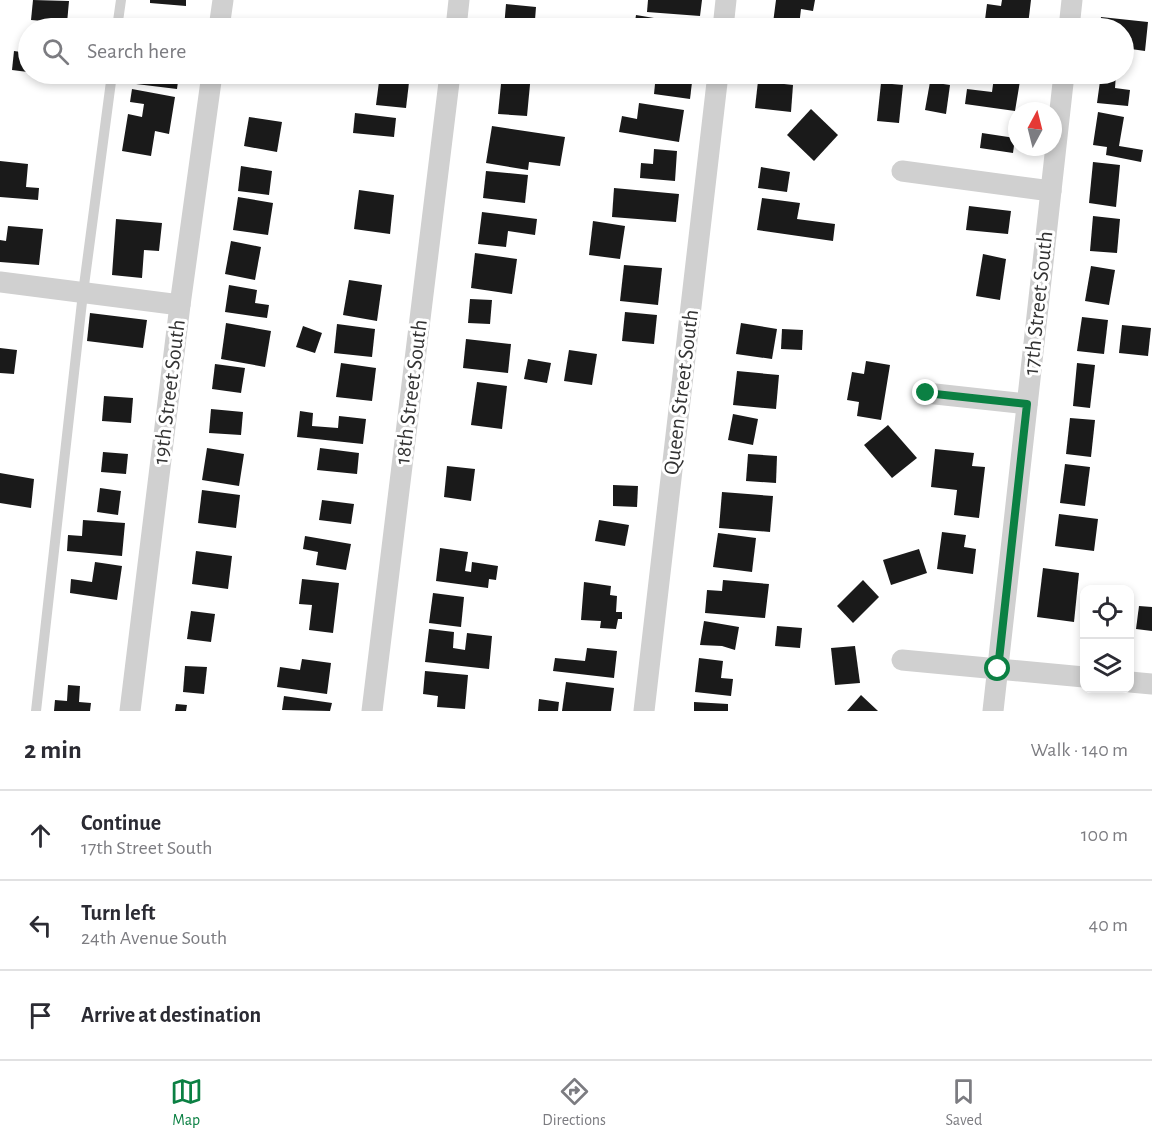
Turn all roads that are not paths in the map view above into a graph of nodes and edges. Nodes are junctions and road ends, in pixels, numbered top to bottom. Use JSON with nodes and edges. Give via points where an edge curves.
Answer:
{"nodes":[{"id":1,"x":121,"y":0,"type":"edge"},
{"id":2,"x":222,"y":0,"type":"edge"},
{"id":3,"x":459,"y":0,"type":"edge"},
{"id":4,"x":726,"y":0,"type":"edge"},
{"id":5,"x":1072,"y":0,"type":"edge"},
{"id":6,"x":118,"y":18,"type":"edge"},
{"id":7,"x":220,"y":18,"type":"edge"},
{"id":8,"x":457,"y":18,"type":"edge"},
{"id":9,"x":724,"y":18,"type":"edge"},
{"id":10,"x":1070,"y":18,"type":"edge"},
{"id":11,"x":111,"y":84,"type":"edge"},
{"id":12,"x":211,"y":84,"type":"edge"},
{"id":13,"x":449,"y":84,"type":"edge"},
{"id":14,"x":717,"y":84,"type":"edge"},
{"id":15,"x":1063,"y":84,"type":"edge"},
{"id":16,"x":902,"y":171,"type":"dead end"},
{"id":17,"x":1051,"y":191,"type":"junction"},
{"id":18,"x":0,"y":282,"type":"edge"},
{"id":19,"x":83,"y":293,"type":"junction"},
{"id":20,"x":180,"y":305,"type":"junction"},
{"id":21,"x":926,"y":393,"type":"dead end"},
{"id":22,"x":1027,"y":404,"type":"junction"},
{"id":23,"x":902,"y":660,"type":"dead end"},
{"id":24,"x":998,"y":669,"type":"junction"},
{"id":25,"x":1080,"y":677,"type":"edge"},
{"id":26,"x":1134,"y":682,"type":"edge"},
{"id":27,"x":1152,"y":684,"type":"edge"},
{"id":28,"x":36,"y":711,"type":"edge"},
{"id":29,"x":130,"y":711,"type":"edge"},
{"id":30,"x":372,"y":711,"type":"edge"},
{"id":31,"x":644,"y":711,"type":"edge"},
{"id":32,"x":993,"y":711,"type":"edge"}],
"edges":[{"from":1,"to":6,"type":"lane"},
{"from":2,"to":7,"type":"street"},
{"from":3,"to":8,"type":"street"},
{"from":4,"to":9,"type":"street"},
{"from":5,"to":10,"type":"street"},
{"from":11,"to":19,"type":"lane"},
{"from":12,"to":20,"type":"street","name":"19th Street South"},
{"from":13,"to":30,"type":"street","name":"18th Street South"},
{"from":14,"to":31,"type":"street","name":"Queen Street South"},
{"from":15,"to":17,"type":"street","name":"17th Street South"},
{"from":16,"to":17,"type":"street"},
{"from":17,"to":22,"type":"street","name":"17th Street South"},
{"from":18,"to":19,"type":"street"},
{"from":19,"to":20,"type":"street"},
{"from":19,"to":28,"type":"lane"},
{"from":20,"to":29,"type":"street","name":"19th Street South"},
{"from":21,"to":22,"type":"street"},
{"from":22,"to":24,"type":"street","name":"17th Street South"},
{"from":23,"to":24,"type":"street"},
{"from":24,"to":25,"type":"street"},
{"from":24,"to":32,"type":"street","name":"17th Street South"},
{"from":26,"to":27,"type":"street"}]}
